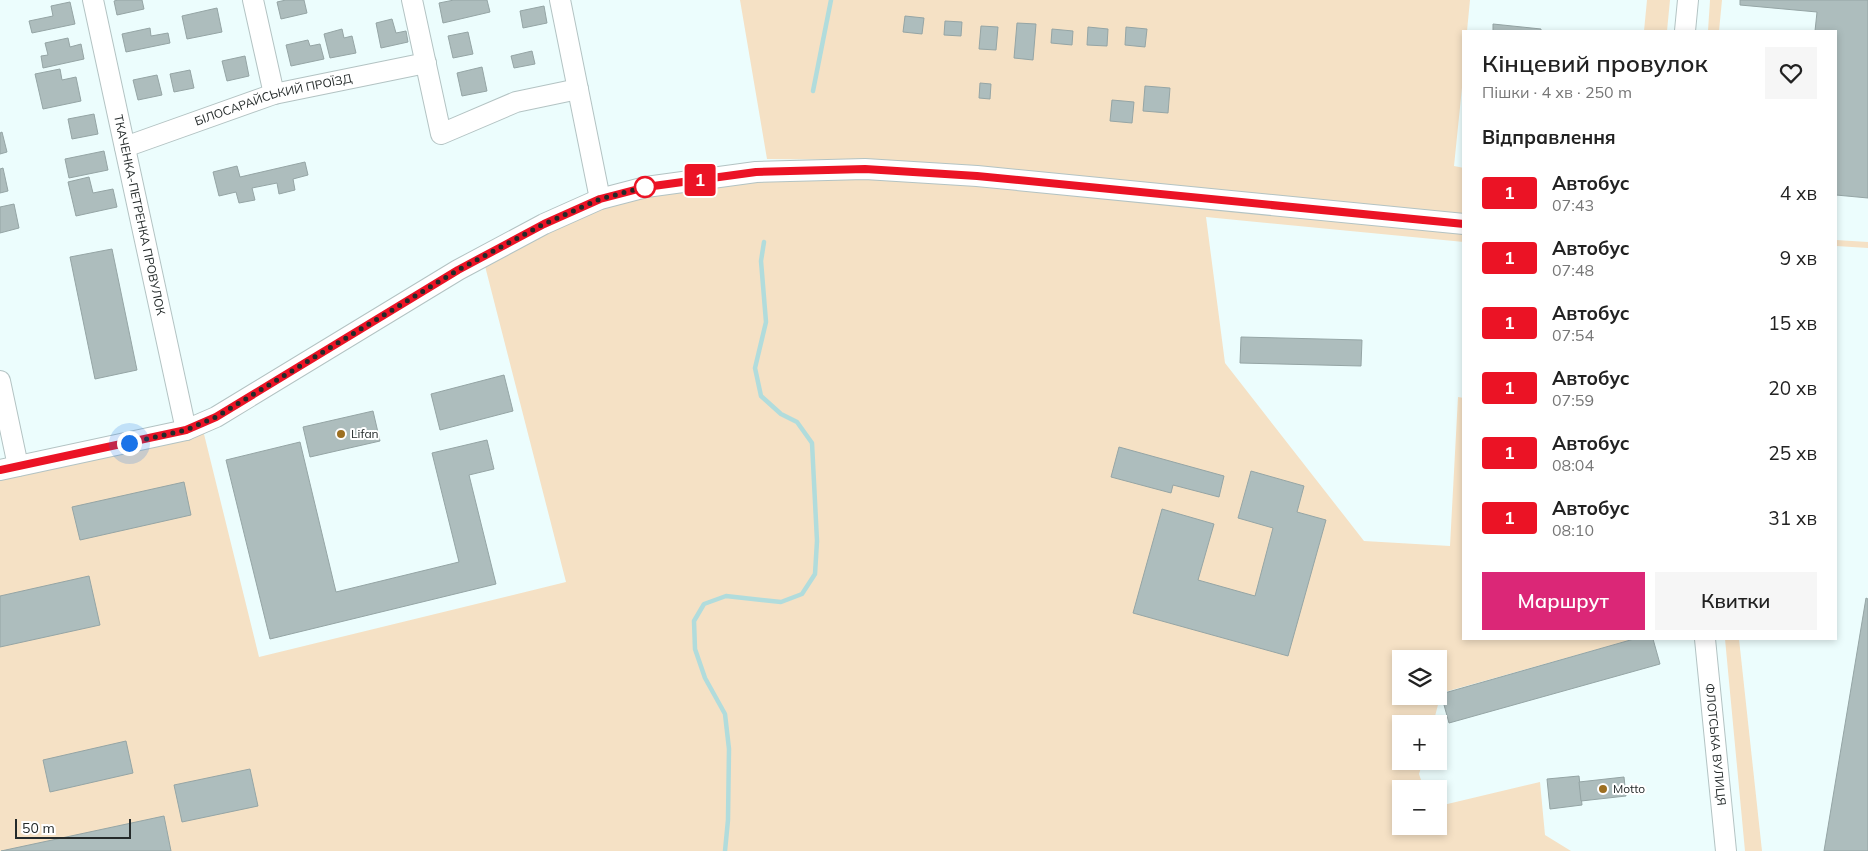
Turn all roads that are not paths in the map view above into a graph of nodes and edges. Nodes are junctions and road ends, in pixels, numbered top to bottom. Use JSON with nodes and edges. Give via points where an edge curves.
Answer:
{"nodes":[{"id":1,"x":93,"y":0,"type":"edge"},
{"id":2,"x":253,"y":0,"type":"edge"},
{"id":3,"x":412,"y":0,"type":"edge"},
{"id":4,"x":560,"y":0,"type":"edge"},
{"id":5,"x":1688,"y":0,"type":"edge"},
{"id":6,"x":1685,"y":30,"type":"edge"},
{"id":7,"x":426,"y":64,"type":"junction"},
{"id":8,"x":578,"y":89,"type":"junction"},
{"id":9,"x":274,"y":94,"type":"junction"},
{"id":10,"x":125,"y":148,"type":"junction"},
{"id":11,"x":600,"y":199,"type":"junction"},
{"id":12,"x":1462,"y":224,"type":"edge"},
{"id":13,"x":0,"y":381,"type":"edge"},
{"id":14,"x":186,"y":430,"type":"junction"},
{"id":15,"x":9,"y":468,"type":"edge"},
{"id":16,"x":1705,"y":640,"type":"edge"},
{"id":17,"x":1726,"y":851,"type":"edge"}],
"edges":[{"from":1,"to":10,"type":"street","name":"ТКАЧЕНКА-ПЕТРЕНКА ПРОВУЛОК"},
{"from":2,"to":9,"type":"street"},
{"from":3,"to":7,"type":"street"},
{"from":4,"to":8,"type":"street"},
{"from":5,"to":6,"type":"street"},
{"from":7,"to":8,"type":"street","via":[[441,134],[516,102]]},
{"from":7,"to":9,"type":"street","name":"БІЛОСАРАЙСЬКИЙ ПРОЇЗД"},
{"from":8,"to":11,"type":"street"},
{"from":9,"to":10,"type":"street","name":"БІЛОСАРАЙСЬКИЙ ПРОЇЗД"},
{"from":10,"to":14,"type":"street","name":"ТКАЧЕНКА-ПЕТРЕНКА ПРОВУЛОК"},
{"from":11,"to":12,"type":"street","via":[[646,187],[756,172],[865,169],[977,176]]},
{"from":11,"to":14,"type":"street","via":[[544,224],[458,270],[216,417]]},
{"from":13,"to":15,"type":"street"},
{"from":14,"to":15,"type":"street"},
{"from":16,"to":17,"type":"street","name":"ФЛОТСЬКА ВУЛИЦЯ"}]}
